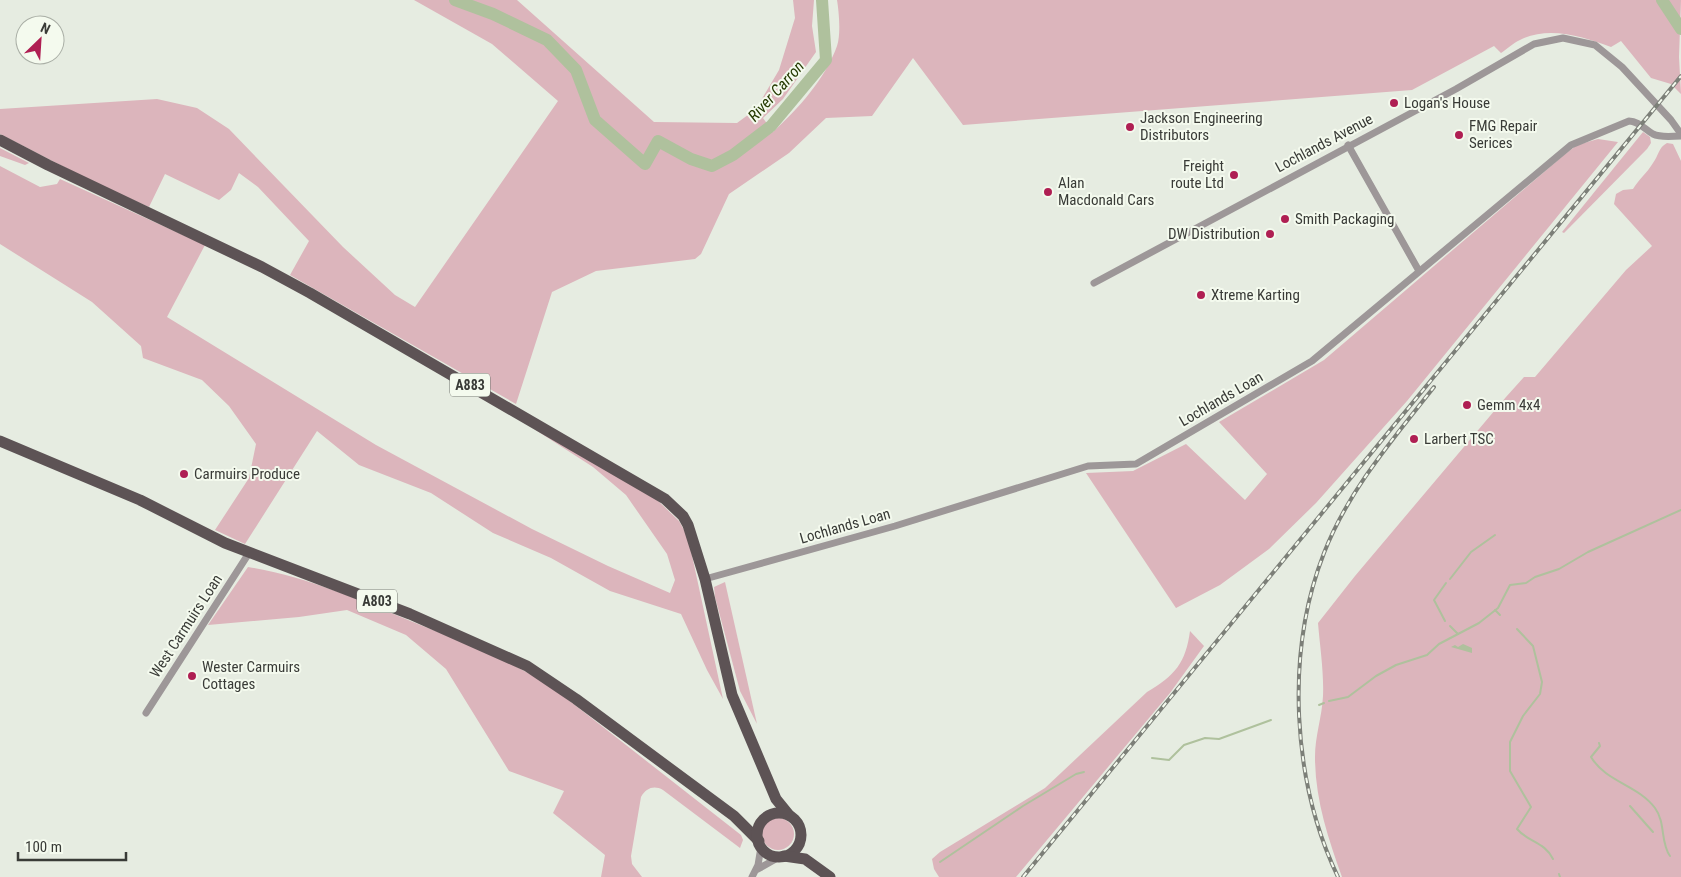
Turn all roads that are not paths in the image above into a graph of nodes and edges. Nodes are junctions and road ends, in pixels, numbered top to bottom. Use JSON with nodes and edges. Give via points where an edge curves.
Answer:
{"nodes":[{"id":1,"x":1681,"y":135,"type":"edge"},
{"id":2,"x":0,"y":140,"type":"edge"},
{"id":3,"x":1348,"y":145,"type":"junction"},
{"id":4,"x":1419,"y":271,"type":"junction"},
{"id":5,"x":1094,"y":282,"type":"dead end"},
{"id":6,"x":0,"y":441,"type":"edge"},
{"id":7,"x":249,"y":553,"type":"junction"},
{"id":8,"x":705,"y":579,"type":"junction"},
{"id":9,"x":146,"y":713,"type":"dead end"},
{"id":10,"x":769,"y":780,"type":"junction"},
{"id":11,"x":727,"y":811,"type":"junction"},
{"id":12,"x":789,"y":815,"type":"junction"},
{"id":13,"x":766,"y":818,"type":"junction"},
{"id":14,"x":800,"y":840,"type":"junction"},
{"id":15,"x":760,"y":844,"type":"junction"},
{"id":16,"x":783,"y":856,"type":"junction"},
{"id":17,"x":814,"y":865,"type":"junction"},
{"id":18,"x":757,"y":870,"type":"junction"},
{"id":19,"x":752,"y":877,"type":"edge"},
{"id":20,"x":830,"y":877,"type":"edge"}],
"edges":[{"from":1,"to":3,"type":"street","name":"Lochlands Avenue","via":[[1622,67],[1596,45],[1563,38],[1534,44],[1456,90]]},
{"from":1,"to":4,"type":"street","name":"Lochlands Loan","via":[[1662,137],[1635,121],[1629,121],[1571,145]]},
{"from":2,"to":8,"type":"main road","number":"A883","via":[[262,267],[653,490],[675,507],[688,525]]},
{"from":3,"to":4,"type":"street"},
{"from":3,"to":5,"type":"street","name":"Lochlands Avenue"},
{"from":4,"to":8,"type":"street","name":"Lochlands Loan","via":[[1312,361],[1136,464],[1088,466],[895,526]]},
{"from":6,"to":7,"type":"main road","number":"A803","via":[[140,500]]},
{"from":7,"to":9,"type":"street","name":"West Carmuirs Loan"},
{"from":7,"to":11,"type":"main road","number":"A803","via":[[410,614],[527,666]]},
{"from":8,"to":10,"type":"main road","number":"A883","via":[[732,695]]},
{"from":10,"to":12,"type":"main road","via":[[778,803]]},
{"from":10,"to":13,"type":"main road","via":[[771,798]]},
{"from":11,"to":13,"type":"main road","number":"A803","via":[[742,818]]},
{"from":11,"to":15,"type":"main road","number":"A803"},
{"from":12,"to":13,"type":"main road","via":[[776,813]]},
{"from":12,"to":14,"type":"main road","via":[[800,828]]},
{"from":13,"to":15,"type":"main road","via":[[758,829]]},
{"from":14,"to":16,"type":"main road","via":[[794,850]]},
{"from":14,"to":17,"type":"main road"},
{"from":15,"to":16,"type":"main road","via":[[770,854]]},
{"from":15,"to":18,"type":"street"},
{"from":16,"to":17,"type":"main road","via":[[800,857]]},
{"from":16,"to":18,"type":"street"},
{"from":17,"to":20,"type":"main road"},
{"from":18,"to":19,"type":"street"}]}
